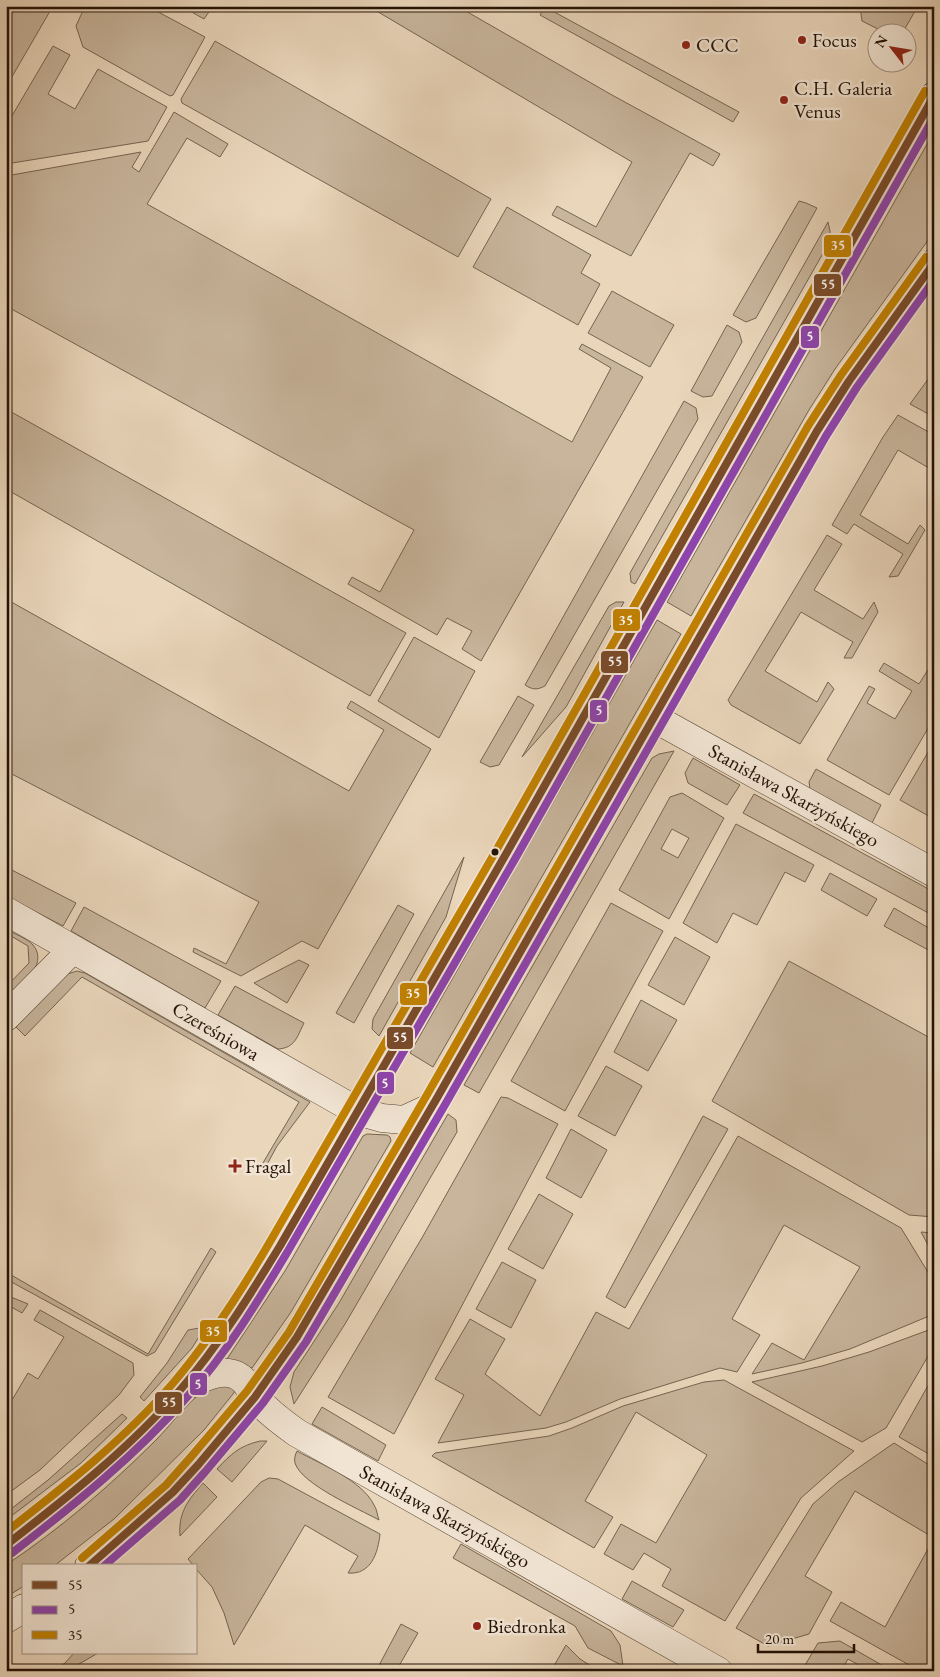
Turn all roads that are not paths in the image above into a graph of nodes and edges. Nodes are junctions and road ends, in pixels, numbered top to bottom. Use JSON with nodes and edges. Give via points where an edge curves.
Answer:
{"nodes":[{"id":1,"x":934,"y":96,"type":"edge"},
{"id":2,"x":934,"y":263,"type":"edge"},
{"id":3,"x":654,"y":718,"type":"junction"},
{"id":4,"x":934,"y":873,"type":"edge"},
{"id":5,"x":6,"y":911,"type":"edge"},
{"id":6,"x":73,"y":949,"type":"junction"},
{"id":7,"x":6,"y":1017,"type":"edge"},
{"id":8,"x":432,"y":1107,"type":"junction"},
{"id":9,"x":357,"y":1111,"type":"junction"},
{"id":10,"x":181,"y":1388,"type":"junction"},
{"id":11,"x":255,"y":1397,"type":"junction"},
{"id":12,"x":6,"y":1545,"type":"edge"},
{"id":13,"x":91,"y":1564,"type":"edge"},
{"id":14,"x":22,"y":1609,"type":"edge"},
{"id":15,"x":6,"y":1619,"type":"edge"},
{"id":16,"x":718,"y":1671,"type":"edge"}],
"edges":[{"from":1,"to":9,"type":"street"},
{"from":2,"to":3,"type":"street","via":[[849,381],[818,431]]},
{"from":3,"to":4,"type":"street","name":"Stanisława Skarżyńskiego"},
{"from":3,"to":8,"type":"street"},
{"from":5,"to":6,"type":"street","name":"Czereśniowa"},
{"from":6,"to":7,"type":"street"},
{"from":6,"to":9,"type":"street","name":"Czereśniowa"},
{"from":8,"to":9,"type":"street","name":"Czereśniowa","via":[[404,1120]]},
{"from":8,"to":11,"type":"street","via":[[297,1337]]},
{"from":9,"to":10,"type":"street","via":[[280,1245],[210,1352]]},
{"from":10,"to":11,"type":"street","name":"Stanisława Skarżyńskiego","via":[[225,1372],[244,1381]]},
{"from":10,"to":12,"type":"street","via":[[80,1488]]},
{"from":11,"to":13,"type":"street","via":[[173,1492]]},
{"from":11,"to":16,"type":"street","name":"Stanisława Skarżyńskiego","via":[[297,1433]]},
{"from":14,"to":15,"type":"street"}]}
